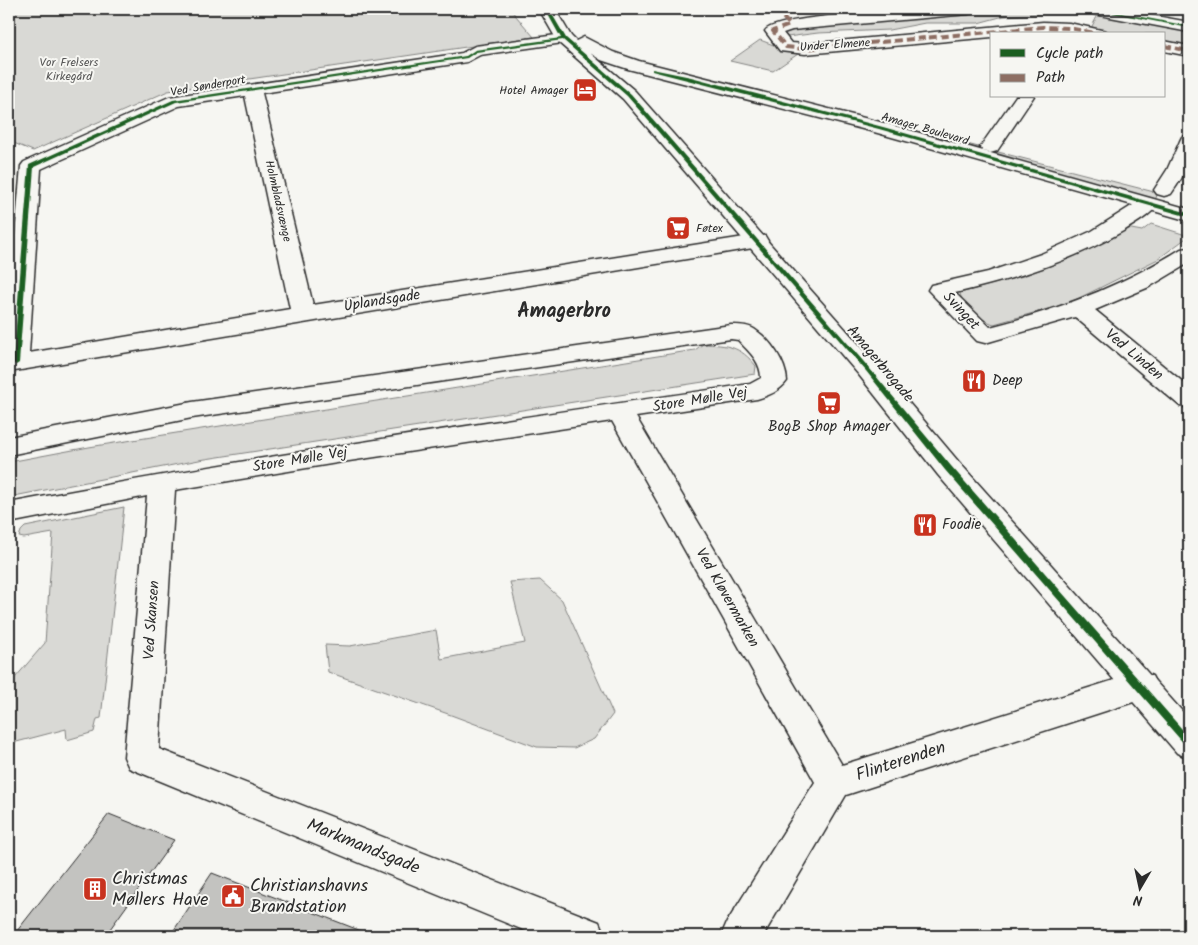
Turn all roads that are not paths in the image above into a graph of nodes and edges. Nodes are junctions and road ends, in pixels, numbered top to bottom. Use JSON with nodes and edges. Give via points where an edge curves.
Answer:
{"nodes":[{"id":1,"x":547,"y":9,"type":"edge"},
{"id":2,"x":775,"y":9,"type":"edge"},
{"id":3,"x":968,"y":9,"type":"edge"},
{"id":4,"x":1094,"y":9,"type":"edge"},
{"id":5,"x":560,"y":11,"type":"edge"},
{"id":6,"x":579,"y":25,"type":"dead end"},
{"id":7,"x":790,"y":25,"type":"junction"},
{"id":8,"x":1070,"y":25,"type":"edge"},
{"id":9,"x":1189,"y":27,"type":"edge"},
{"id":10,"x":990,"y":32,"type":"edge"},
{"id":11,"x":991,"y":32,"type":"edge"},
{"id":12,"x":1093,"y":32,"type":"edge"},
{"id":13,"x":595,"y":38,"type":"junction"},
{"id":14,"x":564,"y":39,"type":"junction"},
{"id":15,"x":1166,"y":46,"type":"edge"},
{"id":16,"x":1189,"y":51,"type":"edge"},
{"id":17,"x":607,"y":56,"type":"junction"},
{"id":18,"x":252,"y":89,"type":"junction"},
{"id":19,"x":630,"y":95,"type":"junction"},
{"id":20,"x":1024,"y":98,"type":"edge"},
{"id":21,"x":1189,"y":141,"type":"edge"},
{"id":22,"x":990,"y":147,"type":"junction"},
{"id":23,"x":1156,"y":197,"type":"junction"},
{"id":24,"x":1189,"y":197,"type":"edge"},
{"id":25,"x":1189,"y":215,"type":"edge"},
{"id":26,"x":757,"y":241,"type":"junction"},
{"id":27,"x":1189,"y":254,"type":"edge"},
{"id":28,"x":1079,"y":309,"type":"junction"},
{"id":29,"x":303,"y":314,"type":"junction"},
{"id":30,"x":12,"y":363,"type":"edge"},
{"id":31,"x":1189,"y":400,"type":"edge"},
{"id":32,"x":620,"y":412,"type":"junction"},
{"id":33,"x":9,"y":446,"type":"edge"},
{"id":34,"x":162,"y":483,"type":"junction"},
{"id":35,"x":9,"y":513,"type":"edge"},
{"id":36,"x":1140,"y":686,"type":"junction"},
{"id":37,"x":1189,"y":743,"type":"edge"},
{"id":38,"x":141,"y":757,"type":"joint"},
{"id":39,"x":834,"y":783,"type":"junction"},
{"id":40,"x":578,"y":935,"type":"edge"},
{"id":41,"x":740,"y":936,"type":"edge"}],
"edges":[{"from":1,"to":14,"type":"street","name":"Amagerbrogade"},
{"from":2,"to":7,"type":"street"},
{"from":3,"to":7,"type":"street","name":"Under Elmene"},
{"from":4,"to":9,"type":"street"},
{"from":5,"to":17,"type":"street","name":"Amager Boulevard","via":[[583,41]]},
{"from":6,"to":13,"type":"street","name":"Amagerbrogade"},
{"from":7,"to":10,"type":"street","name":"Under Elmene","via":[[773,31],[786,47],[805,50]]},
{"from":8,"to":11,"type":"street","name":"Under Elmene"},
{"from":8,"to":12,"type":"street","name":"Under Elmene"},
{"from":13,"to":17,"type":"street","name":"Amagerbrogade"},
{"from":13,"to":22,"type":"street","name":"Amager Boulevard","via":[[627,54]]},
{"from":14,"to":18,"type":"street","name":"Ved Sønderport"},
{"from":14,"to":19,"type":"street","name":"Amagerbrogade"},
{"from":15,"to":16,"type":"street"},
{"from":17,"to":19,"type":"street","name":"Amagerbrogade"},
{"from":17,"to":23,"type":"street","name":"Amager Boulevard","via":[[634,66]]},
{"from":18,"to":29,"type":"street","name":"Holmbladsvænge"},
{"from":18,"to":30,"type":"street","name":"Ved Sønderport","via":[[175,101],[31,166]]},
{"from":19,"to":26,"type":"street","name":"Amagerbrogade"},
{"from":20,"to":22,"type":"street"},
{"from":21,"to":23,"type":"street","name":"Svinget","via":[[1178,170]]},
{"from":22,"to":23,"type":"street","name":"Amager Boulevard"},
{"from":23,"to":24,"type":"street","name":"Amager Boulevard"},
{"from":23,"to":25,"type":"street","name":"Amager Boulevard"},
{"from":23,"to":28,"type":"street","name":"Svinget","via":[[1120,225],[1085,245],[994,278],[939,290],[985,336]]},
{"from":26,"to":29,"type":"street","name":"Uplandsgade"},
{"from":26,"to":36,"type":"street","name":"Amagerbrogade","via":[[948,468]]},
{"from":27,"to":28,"type":"street","name":"Svinget","via":[[1126,290]]},
{"from":28,"to":31,"type":"street","name":"Ved Linden"},
{"from":29,"to":30,"type":"street","name":"Uplandsgade"},
{"from":32,"to":33,"type":"street","name":"Store Mølle Vej","via":[[757,391],[774,381],[775,371],[744,332],[731,332],[192,410]]},
{"from":32,"to":34,"type":"street","name":"Store Mølle Vej"},
{"from":32,"to":39,"type":"street","name":"Ved Kløvermarken"},
{"from":34,"to":35,"type":"street","name":"Store Mølle Vej"},
{"from":34,"to":38,"type":"street","name":"Ved Skansen"},
{"from":36,"to":37,"type":"street","name":"Amagerbrogade"},
{"from":36,"to":39,"type":"street","name":"Flinterenden"},
{"from":38,"to":40,"type":"street","name":"Markmandsgade"},
{"from":39,"to":41,"type":"street"}]}
